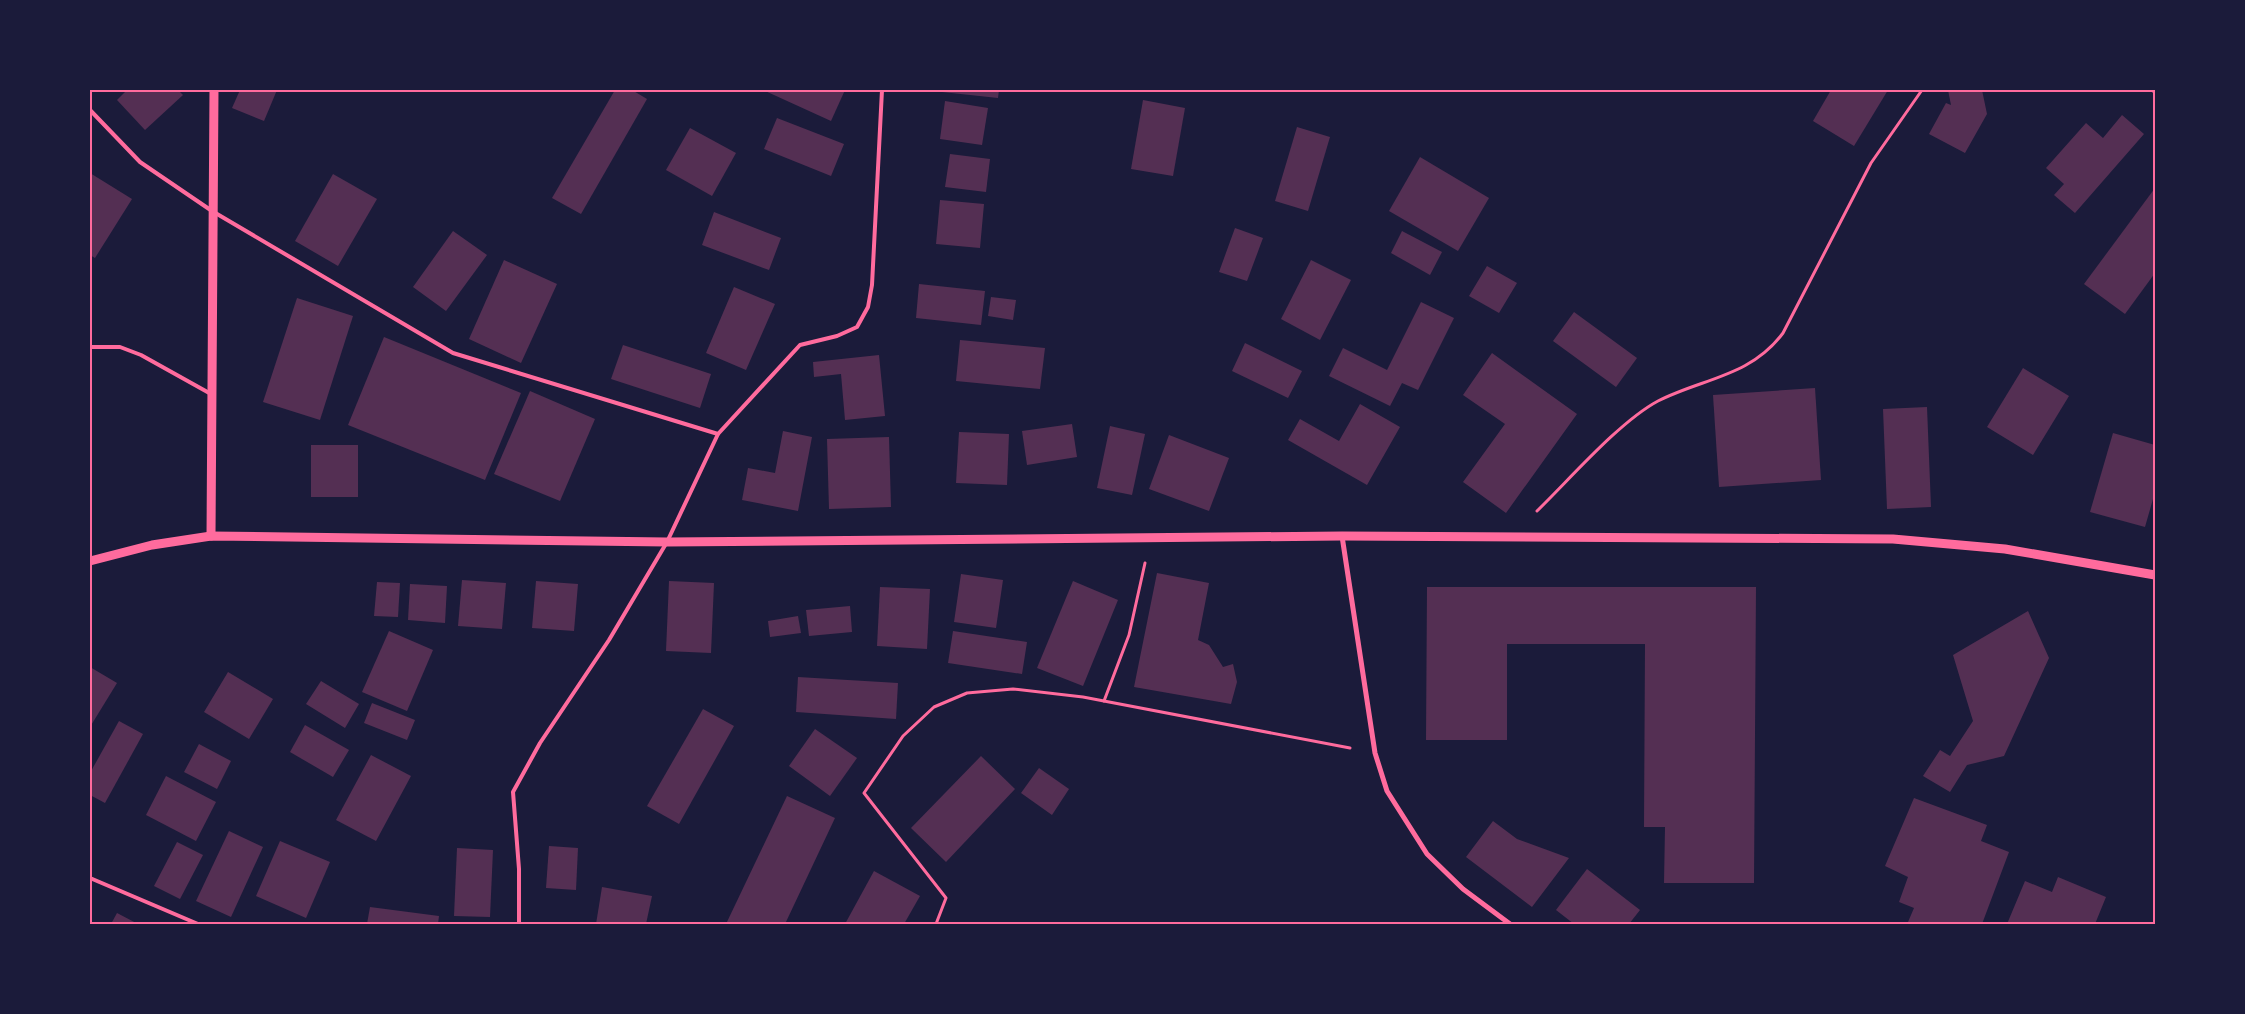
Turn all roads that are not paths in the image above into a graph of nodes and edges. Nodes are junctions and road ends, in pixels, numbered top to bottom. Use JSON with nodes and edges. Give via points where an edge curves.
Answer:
{"nodes":[{"id":1,"x":214,"y":90,"type":"edge"},
{"id":2,"x":882,"y":90,"type":"edge"},
{"id":3,"x":90,"y":110,"type":"edge"},
{"id":4,"x":212,"y":211,"type":"junction"},
{"id":5,"x":90,"y":347,"type":"edge"},
{"id":6,"x":211,"y":394,"type":"junction"},
{"id":7,"x":718,"y":434,"type":"junction"},
{"id":8,"x":211,"y":536,"type":"junction"},
{"id":9,"x":1342,"y":536,"type":"junction"},
{"id":10,"x":667,"y":542,"type":"junction"},
{"id":11,"x":90,"y":562,"type":"edge"},
{"id":12,"x":2155,"y":575,"type":"edge"},
{"id":13,"x":90,"y":878,"type":"edge"},
{"id":14,"x":198,"y":924,"type":"edge"},
{"id":15,"x":519,"y":924,"type":"edge"},
{"id":16,"x":1510,"y":924,"type":"edge"}],
"edges":[{"from":1,"to":4,"type":"street"},
{"from":2,"to":7,"type":"lane","via":[[872,285],[863,317],[848,333],[800,345]]},
{"from":3,"to":4,"type":"lane","via":[[140,162]]},
{"from":4,"to":6,"type":"street"},
{"from":4,"to":7,"type":"lane","via":[[453,353]]},
{"from":5,"to":6,"type":"lane","via":[[120,348],[140,355]]},
{"from":6,"to":8,"type":"street"},
{"from":7,"to":10,"type":"lane"},
{"from":8,"to":10,"type":"street"},
{"from":8,"to":11,"type":"street","via":[[152,545]]},
{"from":9,"to":10,"type":"street"},
{"from":9,"to":12,"type":"street","via":[[1893,539],[2004,549]]},
{"from":9,"to":16,"type":"street","via":[[1375,753],[1387,791],[1427,854],[1463,889]]},
{"from":10,"to":15,"type":"lane","via":[[609,640],[540,743],[513,792]]},
{"from":13,"to":14,"type":"lane"}]}
